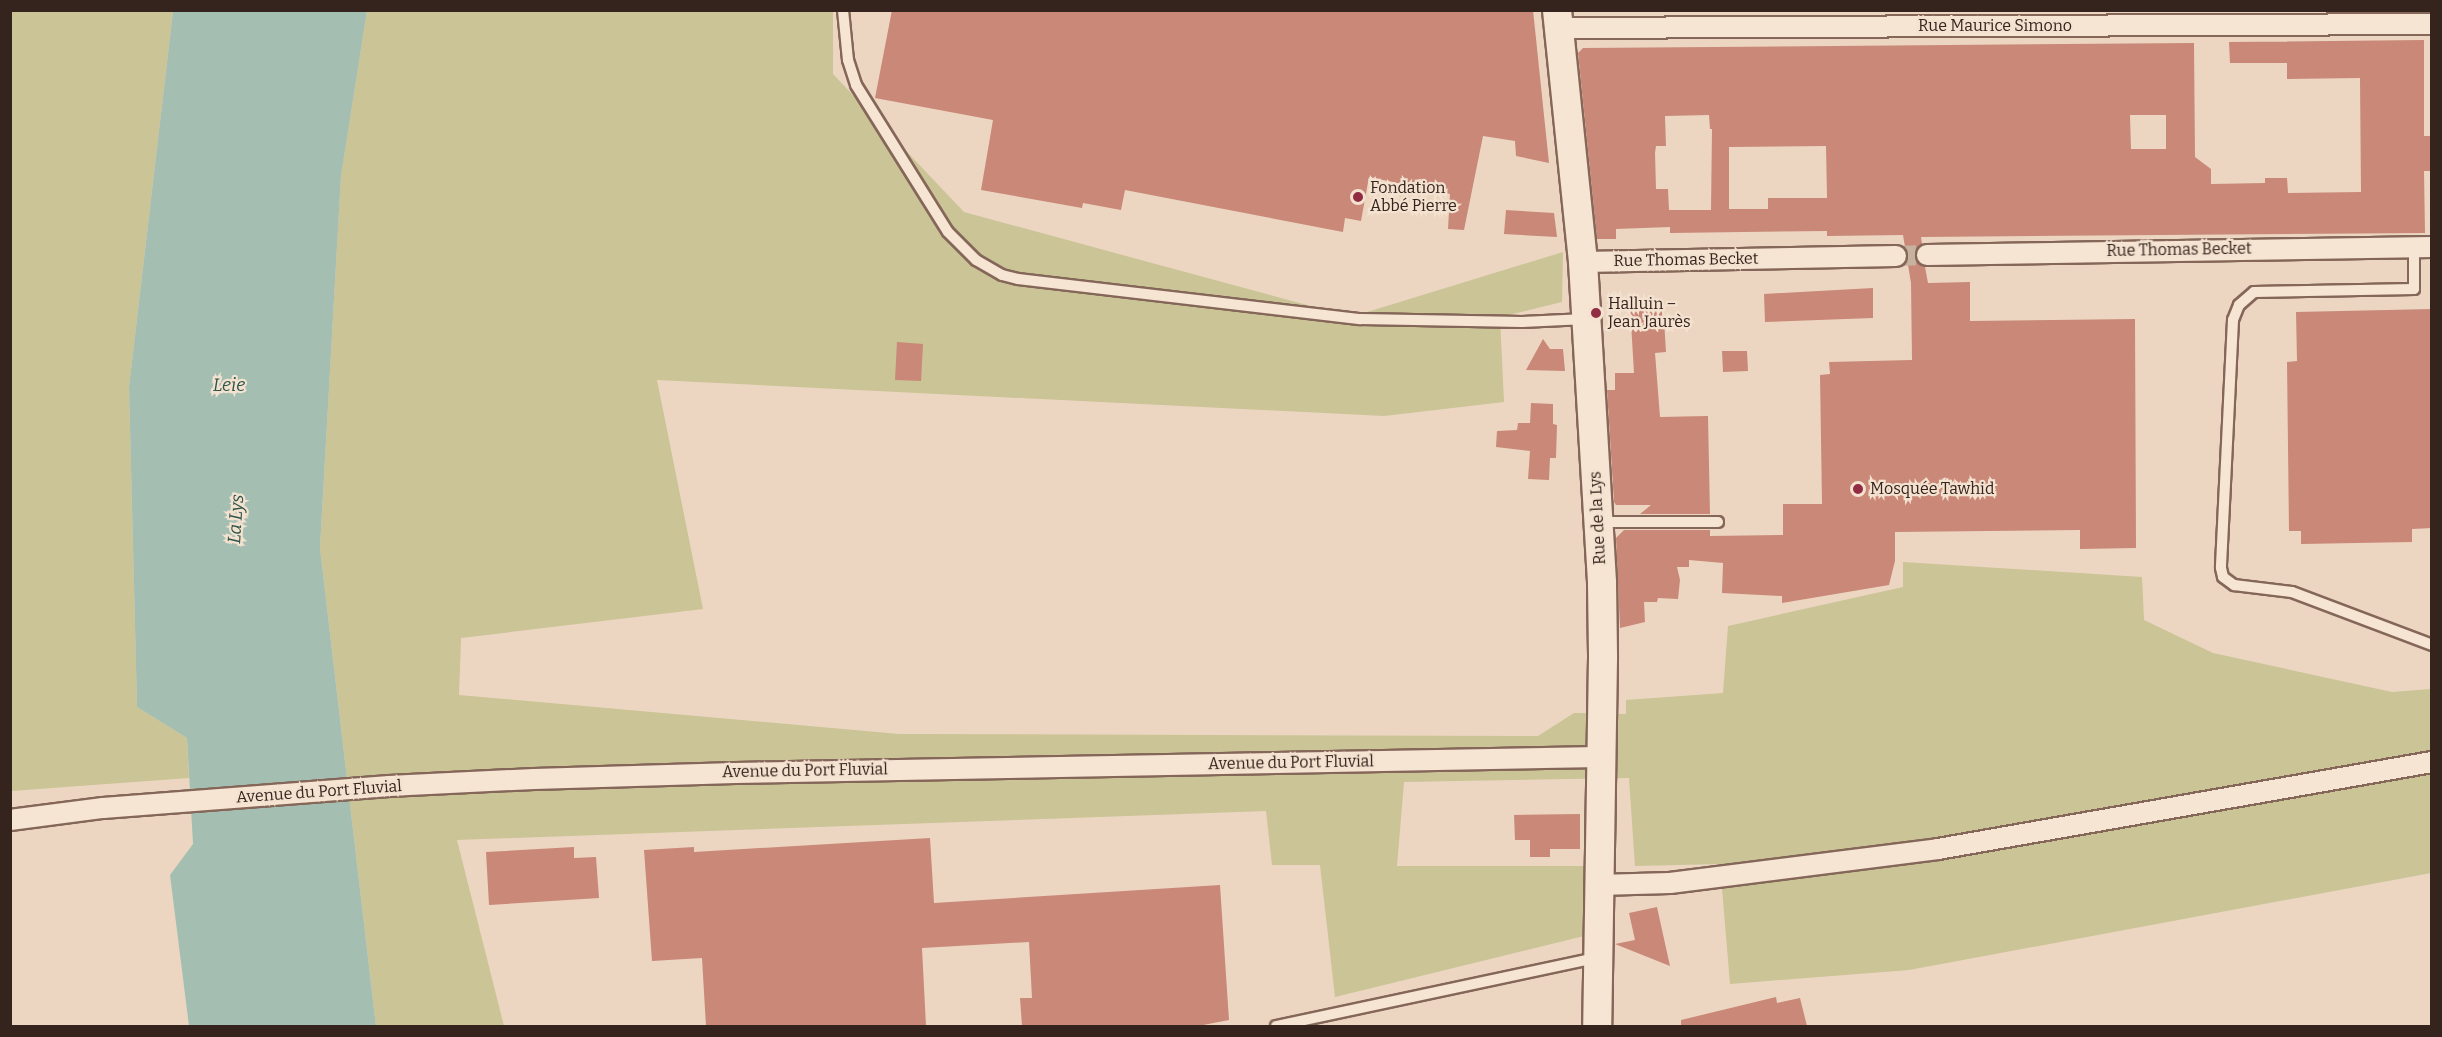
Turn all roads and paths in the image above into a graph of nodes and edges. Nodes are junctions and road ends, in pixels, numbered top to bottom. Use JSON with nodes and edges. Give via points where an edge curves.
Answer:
{"nodes":[{"id":1,"x":843,"y":10,"type":"edge"},
{"id":2,"x":1558,"y":19,"type":"edge"},
{"id":3,"x":2432,"y":24,"type":"edge"},
{"id":4,"x":2423,"y":247,"type":"edge"},
{"id":5,"x":1927,"y":255,"type":"tunnel mouth"},
{"id":6,"x":1896,"y":256,"type":"tunnel mouth"},
{"id":7,"x":1583,"y":262,"type":"junction"},
{"id":8,"x":1586,"y":319,"type":"junction"},
{"id":9,"x":1598,"y":522,"type":"junction"},
{"id":10,"x":1718,"y":522,"type":"dead end"},
{"id":11,"x":2432,"y":645,"type":"edge"},
{"id":12,"x":1601,"y":757,"type":"junction"},
{"id":13,"x":2432,"y":762,"type":"edge"},
{"id":14,"x":10,"y":820,"type":"edge"},
{"id":15,"x":1599,"y":885,"type":"junction"},
{"id":16,"x":1598,"y":957,"type":"junction"},
{"id":17,"x":1276,"y":1026,"type":"edge"},
{"id":18,"x":1597,"y":1026,"type":"edge"}],
"edges":[{"from":1,"to":8,"type":"lane","via":[[848,60],[856,85],[948,232],[976,260],[1002,275],[1361,319]]},
{"from":2,"to":3,"type":"street","name":"Rue Maurice Simono"},
{"from":2,"to":7,"type":"main road","name":"Rue de la Lys"},
{"from":4,"to":5,"type":"street","name":"Rue Thomas Becket"},
{"from":4,"to":11,"type":"lane","via":[[2414,289],[2254,292],[2239,305],[2233,320],[2221,567],[2223,577],[2234,585],[2292,592]]},
{"from":6,"to":7,"type":"street","name":"Rue Thomas Becket"},
{"from":7,"to":8,"type":"main road","name":"Rue de la Lys"},
{"from":8,"to":9,"type":"main road","name":"Rue de la Lys"},
{"from":9,"to":10,"type":"lane"},
{"from":9,"to":12,"type":"main road","name":"Rue de la Lys","via":[[1603,634]]},
{"from":12,"to":14,"type":"street","name":"Avenue du Port Fluvial","via":[[735,772],[389,786],[103,808]]},
{"from":12,"to":15,"type":"main road","name":"Rue de la Lys"},
{"from":13,"to":15,"type":"street","via":[[1938,849],[1662,883]]},
{"from":15,"to":16,"type":"main road","name":"Rue de la Lys"},
{"from":16,"to":17,"type":"lane"},
{"from":16,"to":18,"type":"main road","name":"Rue de la Lys"}]}
